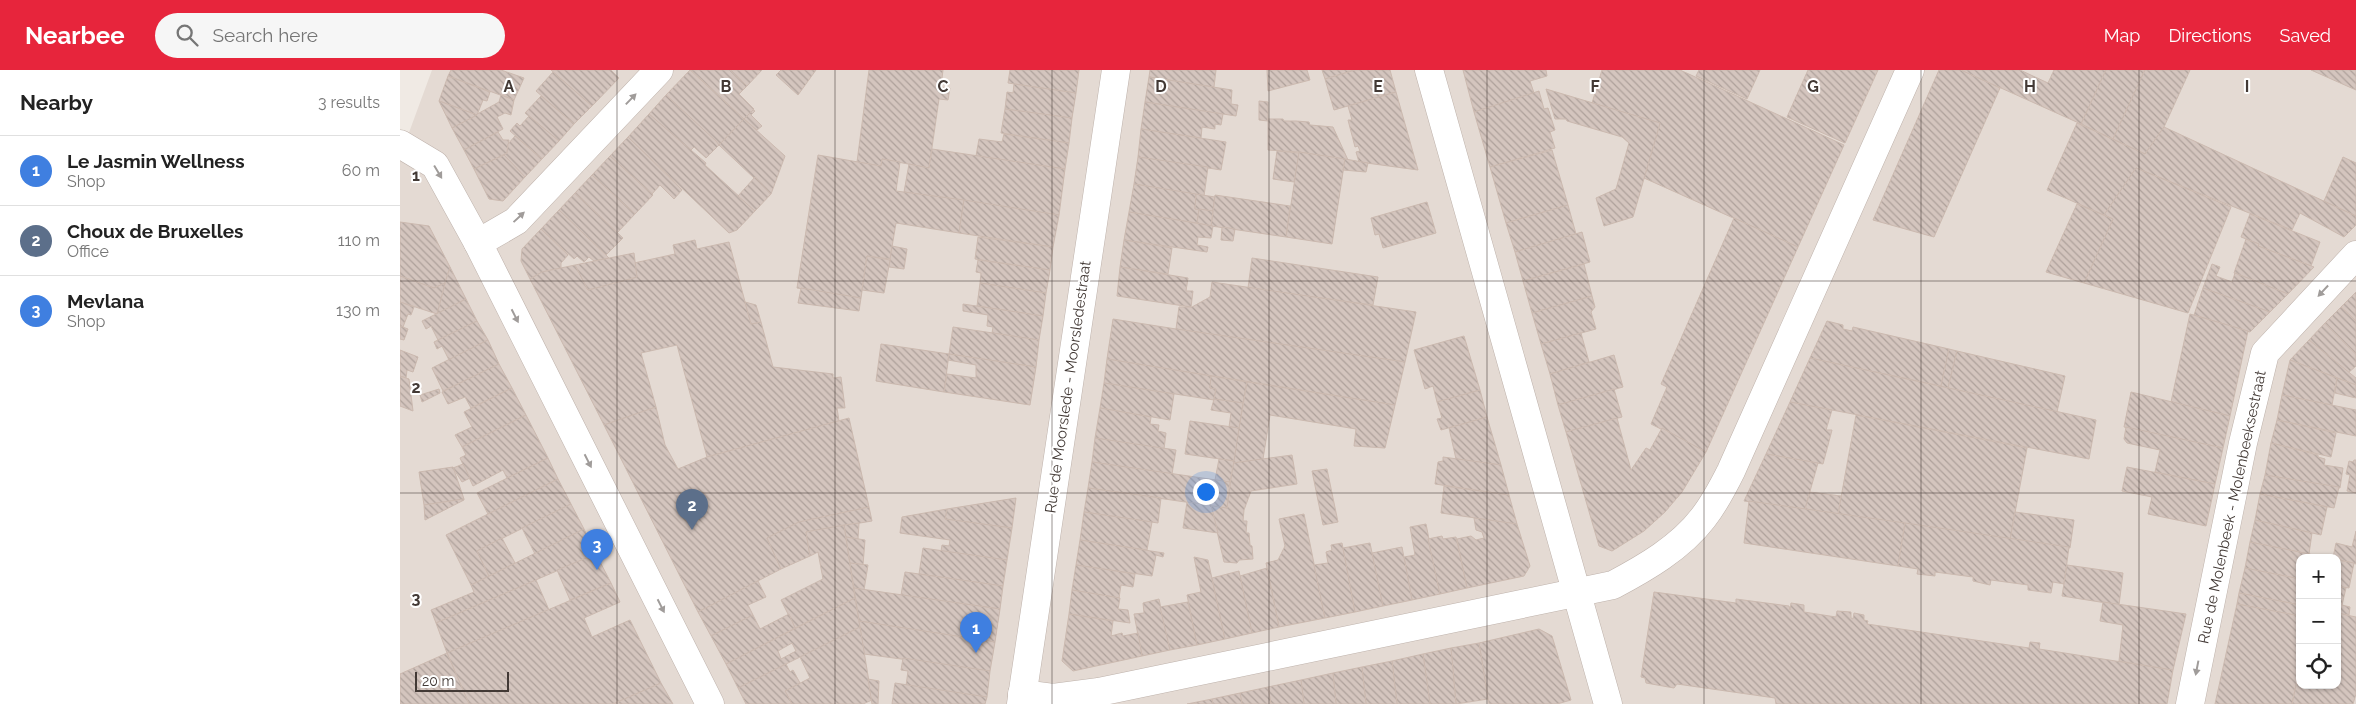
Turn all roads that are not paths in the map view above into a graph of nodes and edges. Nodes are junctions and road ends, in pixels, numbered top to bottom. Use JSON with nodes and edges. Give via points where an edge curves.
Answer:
{"nodes":[{"id":1,"x":659,"y":70,"type":"edge"},
{"id":2,"x":1116,"y":70,"type":"edge"},
{"id":3,"x":1429,"y":70,"type":"edge"},
{"id":4,"x":1910,"y":70,"type":"edge"},
{"id":5,"x":400,"y":144,"type":"edge"},
{"id":6,"x":478,"y":243,"type":"junction"},
{"id":7,"x":2356,"y":255,"type":"edge"},
{"id":8,"x":1576,"y":593,"type":"junction"},
{"id":9,"x":1022,"y":699,"type":"edge"},
{"id":10,"x":710,"y":704,"type":"edge"},
{"id":11,"x":1608,"y":704,"type":"edge"},
{"id":12,"x":2190,"y":704,"type":"edge"}],
"edges":[{"from":6,"to":1,"type":"street","one_way":true,"via":[[516,221]]},
{"from":2,"to":9,"type":"street","name":"Rue de Moorslede - Moorsledestraat"},
{"from":3,"to":8,"type":"street"},
{"from":4,"to":8,"type":"street","via":[[1718,495],[1686,536],[1647,566],[1613,585]]},
{"from":5,"to":6,"type":"street","one_way":true,"via":[[435,165]]},
{"from":6,"to":10,"type":"street","one_way":true},
{"from":7,"to":12,"type":"street","name":"Rue de Molenbeek - Molenbeeksestraat","one_way":true,"via":[[2265,353],[2243,442]]},
{"from":8,"to":9,"type":"street","via":[[1099,692]]},
{"from":8,"to":11,"type":"street"}]}
